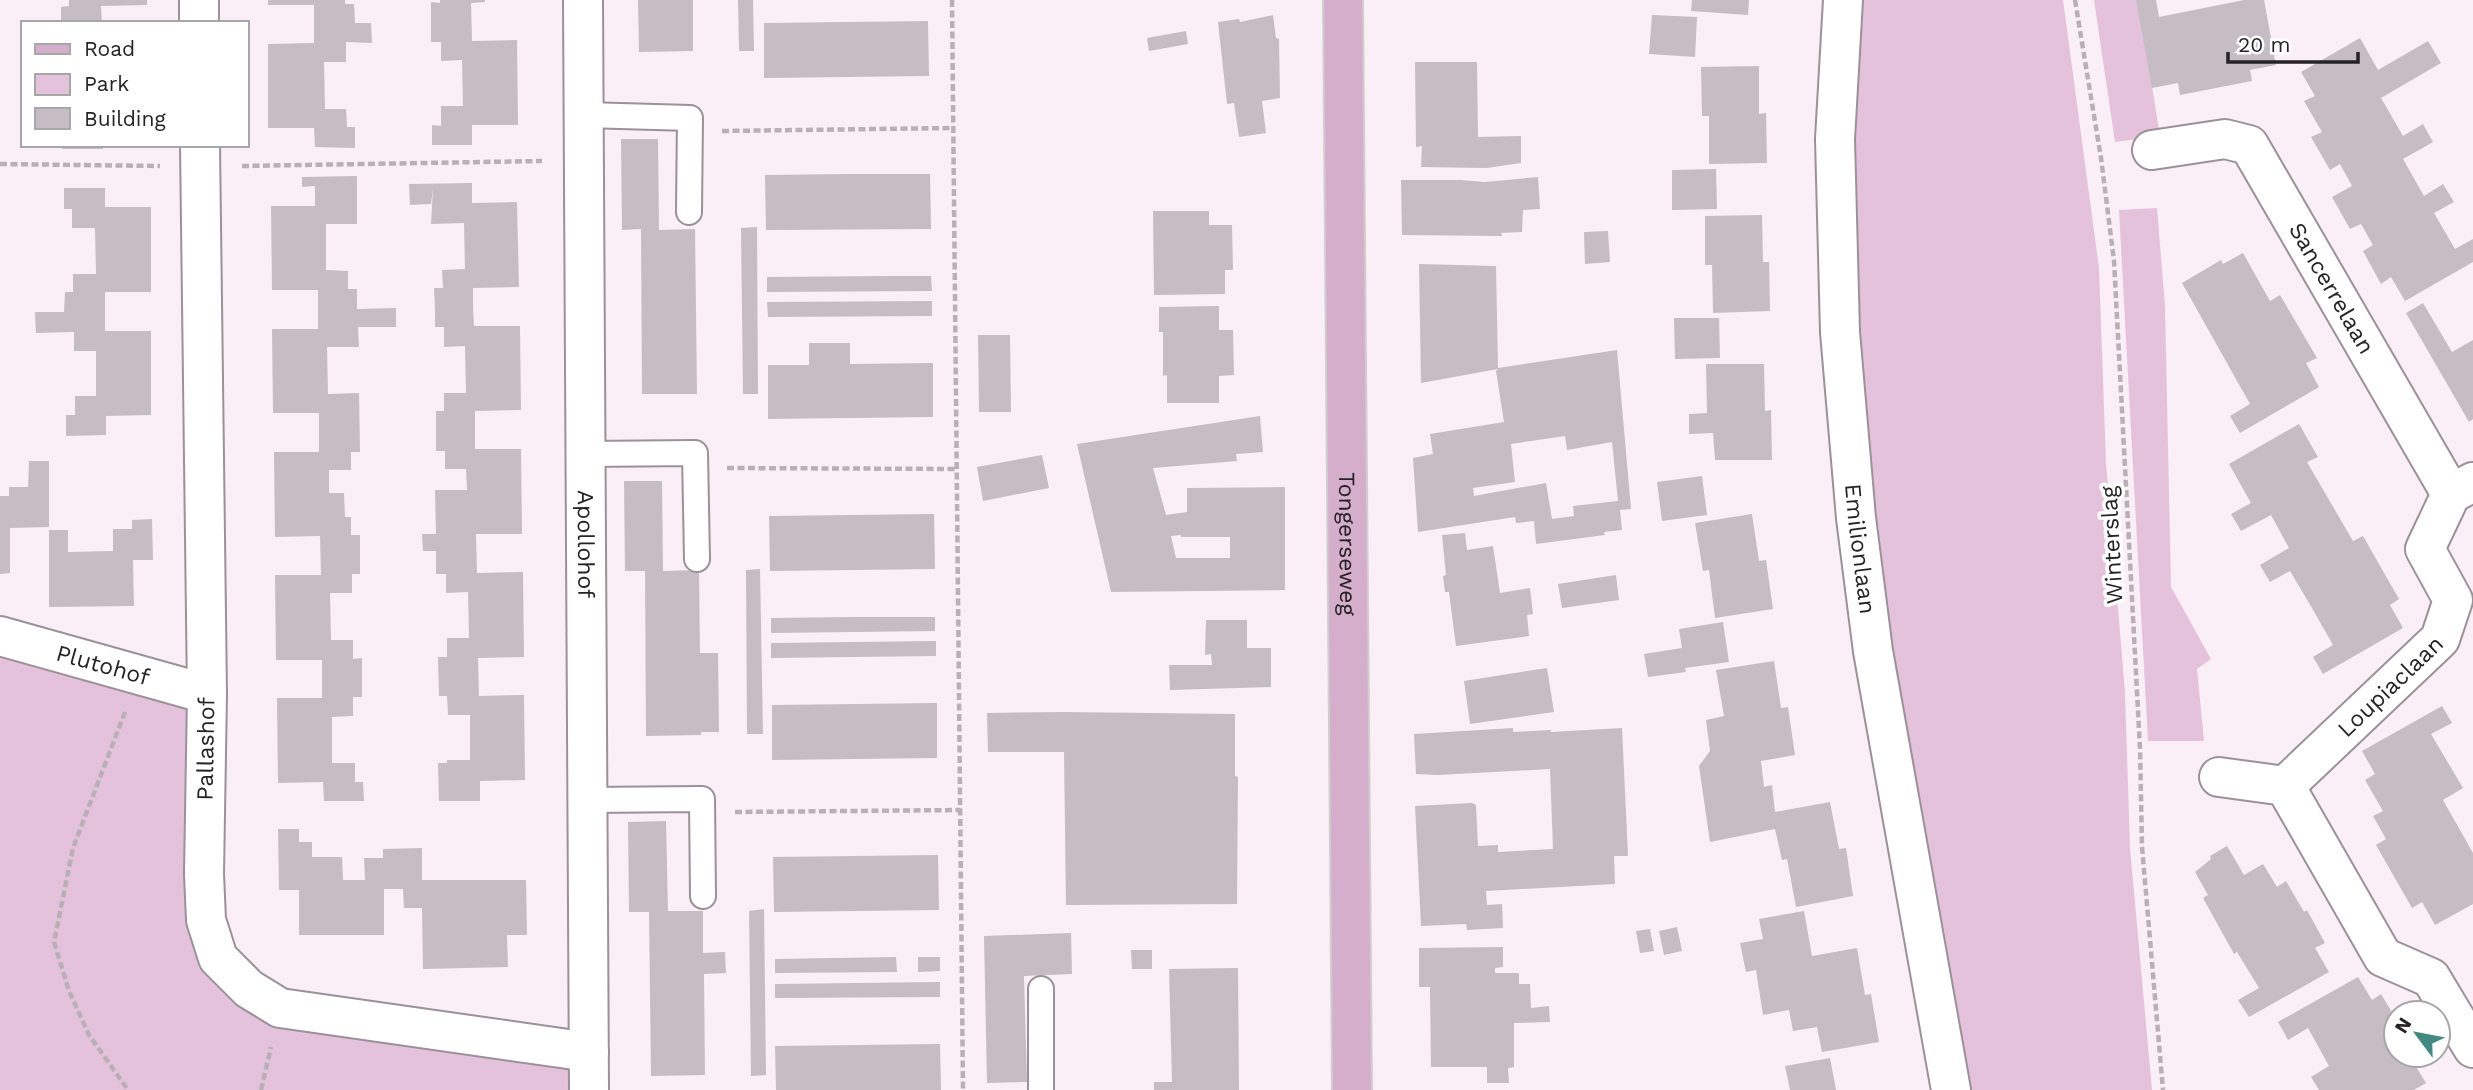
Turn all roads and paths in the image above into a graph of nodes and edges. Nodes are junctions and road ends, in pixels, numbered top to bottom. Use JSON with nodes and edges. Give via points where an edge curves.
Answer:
{"nodes":[{"id":1,"x":199,"y":0,"type":"edge"},
{"id":2,"x":583,"y":0,"type":"edge"},
{"id":3,"x":952,"y":0,"type":"edge"},
{"id":4,"x":1343,"y":0,"type":"edge"},
{"id":5,"x":1843,"y":0,"type":"edge"},
{"id":6,"x":2075,"y":0,"type":"edge"},
{"id":7,"x":199,"y":21,"type":"edge"},
{"id":8,"x":585,"y":115,"type":"junction"},
{"id":9,"x":954,"y":128,"type":"junction"},
{"id":10,"x":689,"y":131,"type":"junction"},
{"id":11,"x":2152,"y":150,"type":"dead end"},
{"id":12,"x":200,"y":156,"type":"edge"},
{"id":13,"x":585,"y":161,"type":"junction"},
{"id":14,"x":0,"y":164,"type":"edge"},
{"id":15,"x":689,"y":212,"type":"dead end"},
{"id":16,"x":586,"y":454,"type":"junction"},
{"id":17,"x":695,"y":468,"type":"junction"},
{"id":18,"x":957,"y":469,"type":"junction"},
{"id":19,"x":2462,"y":488,"type":"edge"},
{"id":20,"x":697,"y":559,"type":"dead end"},
{"id":21,"x":0,"y":636,"type":"edge"},
{"id":22,"x":139,"y":675,"type":"junction"},
{"id":23,"x":206,"y":694,"type":"junction"},
{"id":24,"x":2219,"y":777,"type":"dead end"},
{"id":25,"x":2285,"y":786,"type":"junction"},
{"id":26,"x":588,"y":800,"type":"junction"},
{"id":27,"x":961,"y":810,"type":"junction"},
{"id":28,"x":703,"y":812,"type":"junction"},
{"id":29,"x":703,"y":896,"type":"dead end"},
{"id":30,"x":1041,"y":989,"type":"dead end"},
{"id":31,"x":2473,"y":1048,"type":"edge"},
{"id":32,"x":589,"y":1052,"type":"junction"},
{"id":33,"x":128,"y":1090,"type":"edge"},
{"id":34,"x":589,"y":1090,"type":"edge"},
{"id":35,"x":963,"y":1090,"type":"edge"},
{"id":36,"x":1041,"y":1090,"type":"edge"},
{"id":37,"x":1352,"y":1090,"type":"edge"},
{"id":38,"x":1951,"y":1090,"type":"edge"},
{"id":39,"x":2163,"y":1090,"type":"edge"}],
"edges":[{"from":1,"to":7,"type":"street"},
{"from":2,"to":8,"type":"street","name":"Apollohof"},
{"from":3,"to":9,"type":"path"},
{"from":4,"to":37,"type":"main road","name":"Tongerseweg"},
{"from":5,"to":38,"type":"street","name":"Emilionlaan","via":[[1835,139],[1840,332],[1856,518],[1873,651]]},
{"from":6,"to":39,"type":"path","name":"Winterslag","via":[[2114,261],[2142,848]]},
{"from":8,"to":10,"type":"lane","via":[[690,118]]},
{"from":8,"to":13,"type":"street","name":"Apollohof"},
{"from":9,"to":10,"type":"path"},
{"from":9,"to":18,"type":"path"},
{"from":10,"to":15,"type":"lane"},
{"from":11,"to":19,"type":"street","name":"Sancerrelaan","via":[[2225,139],[2249,145]]},
{"from":12,"to":13,"type":"path"},
{"from":12,"to":14,"type":"path"},
{"from":12,"to":23,"type":"street","name":"Pallashof"},
{"from":13,"to":16,"type":"street","name":"Apollohof"},
{"from":16,"to":17,"type":"lane","via":[[695,453]]},
{"from":16,"to":26,"type":"street","name":"Apollohof"},
{"from":17,"to":18,"type":"path"},
{"from":17,"to":20,"type":"lane"},
{"from":18,"to":27,"type":"path"},
{"from":19,"to":25,"type":"street","name":"Loupiaclaan","via":[[2425,549],[2454,600],[2440,639]]},
{"from":21,"to":22,"type":"street","name":"Plutohof"},
{"from":22,"to":23,"type":"street","name":"Plutohof"},
{"from":22,"to":33,"type":"path","via":[[74,848],[54,942],[89,1035]]},
{"from":23,"to":32,"type":"street","name":"Pallashof","via":[[206,919],[218,958],[249,989],[280,1008]]},
{"from":24,"to":25,"type":"street"},
{"from":25,"to":31,"type":"street","via":[[2383,957],[2431,978]]},
{"from":26,"to":28,"type":"lane","via":[[702,799]]},
{"from":26,"to":32,"type":"street","name":"Apollohof"},
{"from":27,"to":28,"type":"path"},
{"from":27,"to":35,"type":"path"},
{"from":28,"to":29,"type":"lane"},
{"from":30,"to":36,"type":"lane"},
{"from":32,"to":34,"type":"street","name":"Apollohof"}]}
